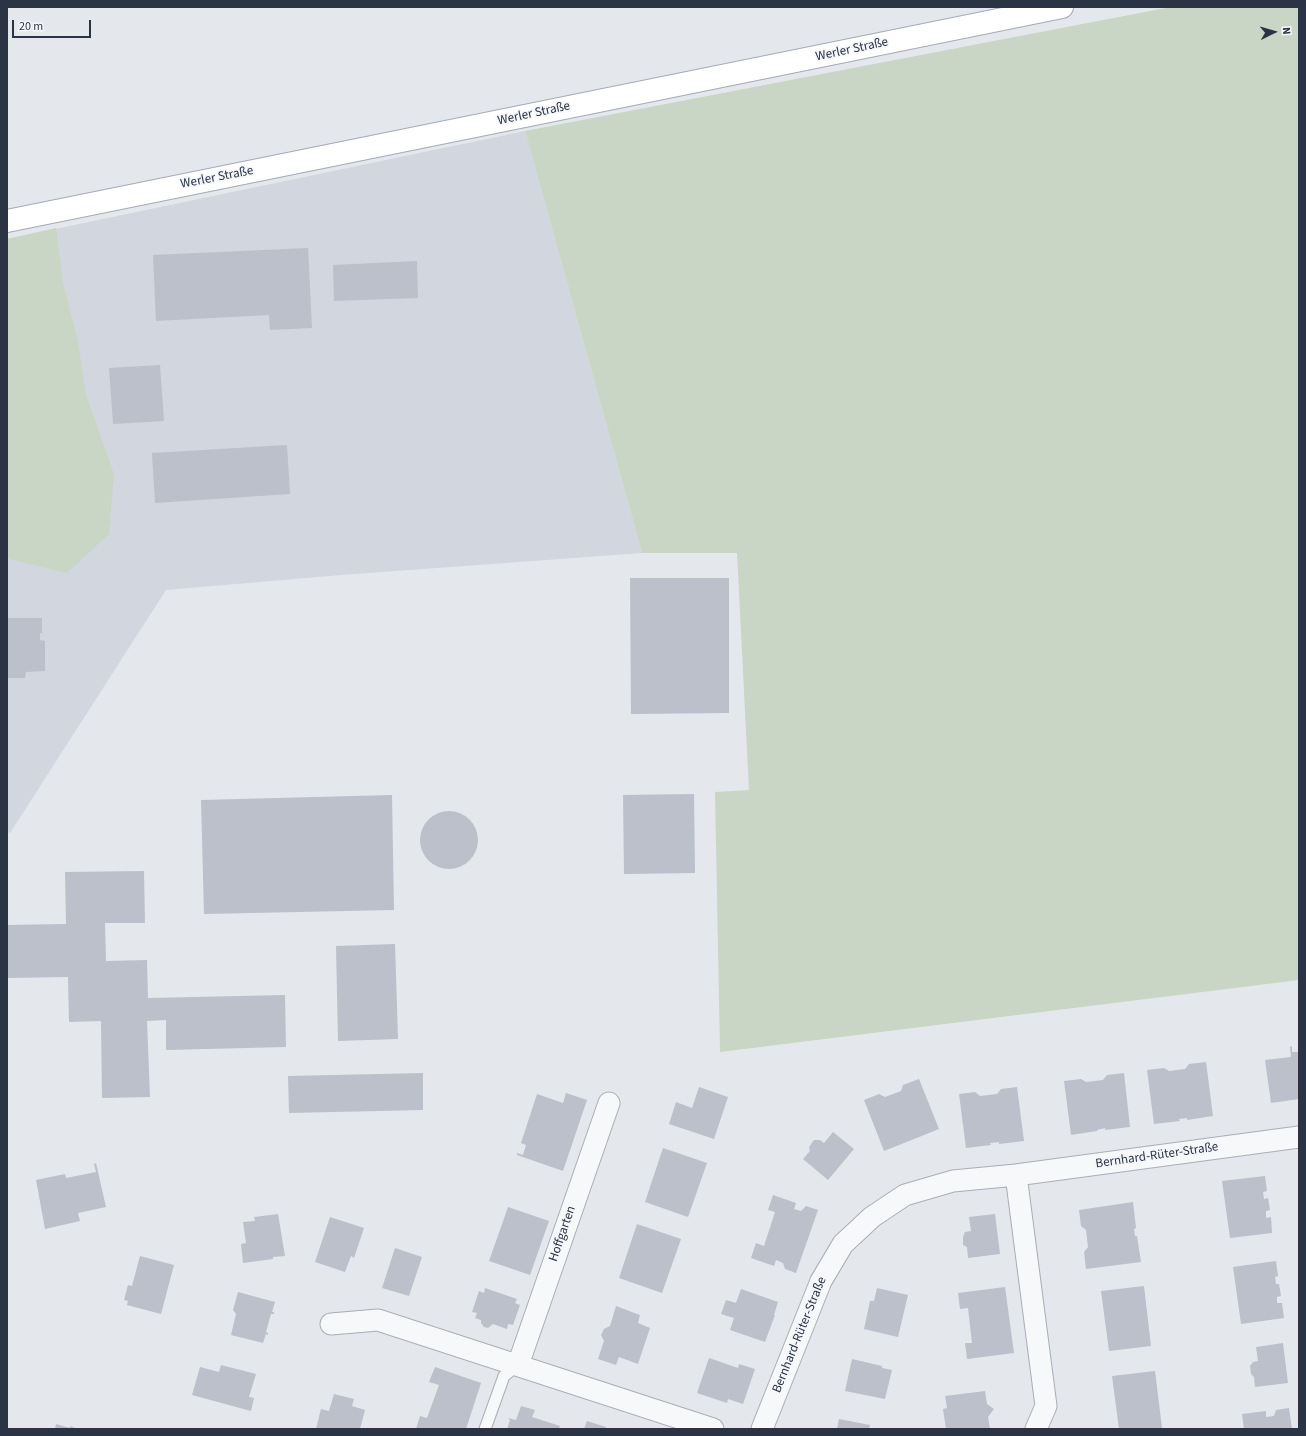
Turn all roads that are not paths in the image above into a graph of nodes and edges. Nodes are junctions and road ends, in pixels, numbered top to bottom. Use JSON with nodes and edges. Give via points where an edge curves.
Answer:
{"nodes":[{"id":1,"x":1062,"y":7,"type":"edge"},
{"id":2,"x":7,"y":220,"type":"edge"},
{"id":3,"x":609,"y":1103,"type":"dead end"},
{"id":4,"x":1299,"y":1137,"type":"edge"},
{"id":5,"x":1016,"y":1175,"type":"junction"},
{"id":6,"x":332,"y":1324,"type":"dead end"},
{"id":7,"x":518,"y":1365,"type":"junction"},
{"id":8,"x":485,"y":1429,"type":"edge"},
{"id":9,"x":713,"y":1429,"type":"edge"},
{"id":10,"x":762,"y":1429,"type":"edge"},
{"id":11,"x":1036,"y":1429,"type":"edge"}],
"edges":[{"from":1,"to":2,"type":"main road","name":"Werler Straße"},
{"from":3,"to":7,"type":"street","name":"Hoffgarten"},
{"from":4,"to":5,"type":"street","name":"Bernhard-Rüter-Straße"},
{"from":5,"to":10,"type":"street","name":"Bernhard-Rüter-Straße","via":[[953,1181],[905,1195],[872,1217],[843,1244],[821,1281]]},
{"from":5,"to":11,"type":"street","via":[[1046,1406]]},
{"from":6,"to":7,"type":"street","via":[[378,1320]]},
{"from":7,"to":8,"type":"lane","name":"Hoffgarten","via":[[504,1376]]},
{"from":7,"to":9,"type":"street"}]}
